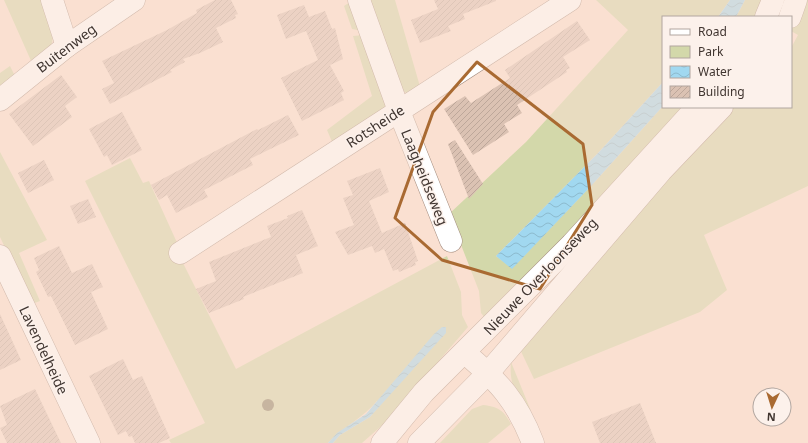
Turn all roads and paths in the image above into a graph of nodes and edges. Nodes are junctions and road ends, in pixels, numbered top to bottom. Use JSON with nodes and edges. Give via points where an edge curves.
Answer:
{"nodes":[{"id":1,"x":52,"y":0,"type":"edge"},
{"id":2,"x":134,"y":0,"type":"edge"},
{"id":3,"x":359,"y":0,"type":"edge"},
{"id":4,"x":570,"y":0,"type":"edge"},
{"id":5,"x":774,"y":0,"type":"edge"},
{"id":6,"x":796,"y":0,"type":"edge"},
{"id":7,"x":766,"y":16,"type":"edge"},
{"id":8,"x":790,"y":16,"type":"edge"},
{"id":9,"x":66,"y":46,"type":"junction"},
{"id":10,"x":0,"y":100,"type":"edge"},
{"id":11,"x":696,"y":108,"type":"edge"},
{"id":12,"x":721,"y":108,"type":"edge"},
{"id":13,"x":399,"y":111,"type":"junction"},
{"id":14,"x":451,"y":242,"type":"dead end"},
{"id":15,"x":180,"y":253,"type":"dead end"},
{"id":16,"x":0,"y":256,"type":"edge"},
{"id":17,"x":465,"y":353,"type":"junction"},
{"id":18,"x":488,"y":373,"type":"junction"},
{"id":19,"x":88,"y":443,"type":"edge"},
{"id":20,"x":382,"y":443,"type":"edge"},
{"id":21,"x":419,"y":443,"type":"edge"},
{"id":22,"x":533,"y":443,"type":"edge"}],
"edges":[{"from":1,"to":9,"type":"street"},
{"from":2,"to":9,"type":"street","name":"Buitenweg"},
{"from":3,"to":13,"type":"street","name":"Laagheidseweg"},
{"from":4,"to":13,"type":"street","name":"Rotsheide"},
{"from":5,"to":7,"type":"street"},
{"from":6,"to":8,"type":"street"},
{"from":9,"to":10,"type":"street","name":"Buitenweg"},
{"from":11,"to":17,"type":"street","name":"Nieuwe Overloonseweg","via":[[582,233]]},
{"from":12,"to":18,"type":"street","name":"Nieuwe Overloonseweg","via":[[661,171]]},
{"from":13,"to":14,"type":"street","name":"Laagheidseweg"},
{"from":13,"to":15,"type":"street","name":"Rotsheide"},
{"from":16,"to":19,"type":"street","name":"Lavendelheide"},
{"from":17,"to":18,"type":"street"},
{"from":17,"to":20,"type":"street","name":"Nieuwe Overloonseweg","via":[[424,392]]},
{"from":18,"to":21,"type":"street","name":"Nieuwe Overloonseweg"},
{"from":18,"to":22,"type":"street","via":[[524,418]]}]}
